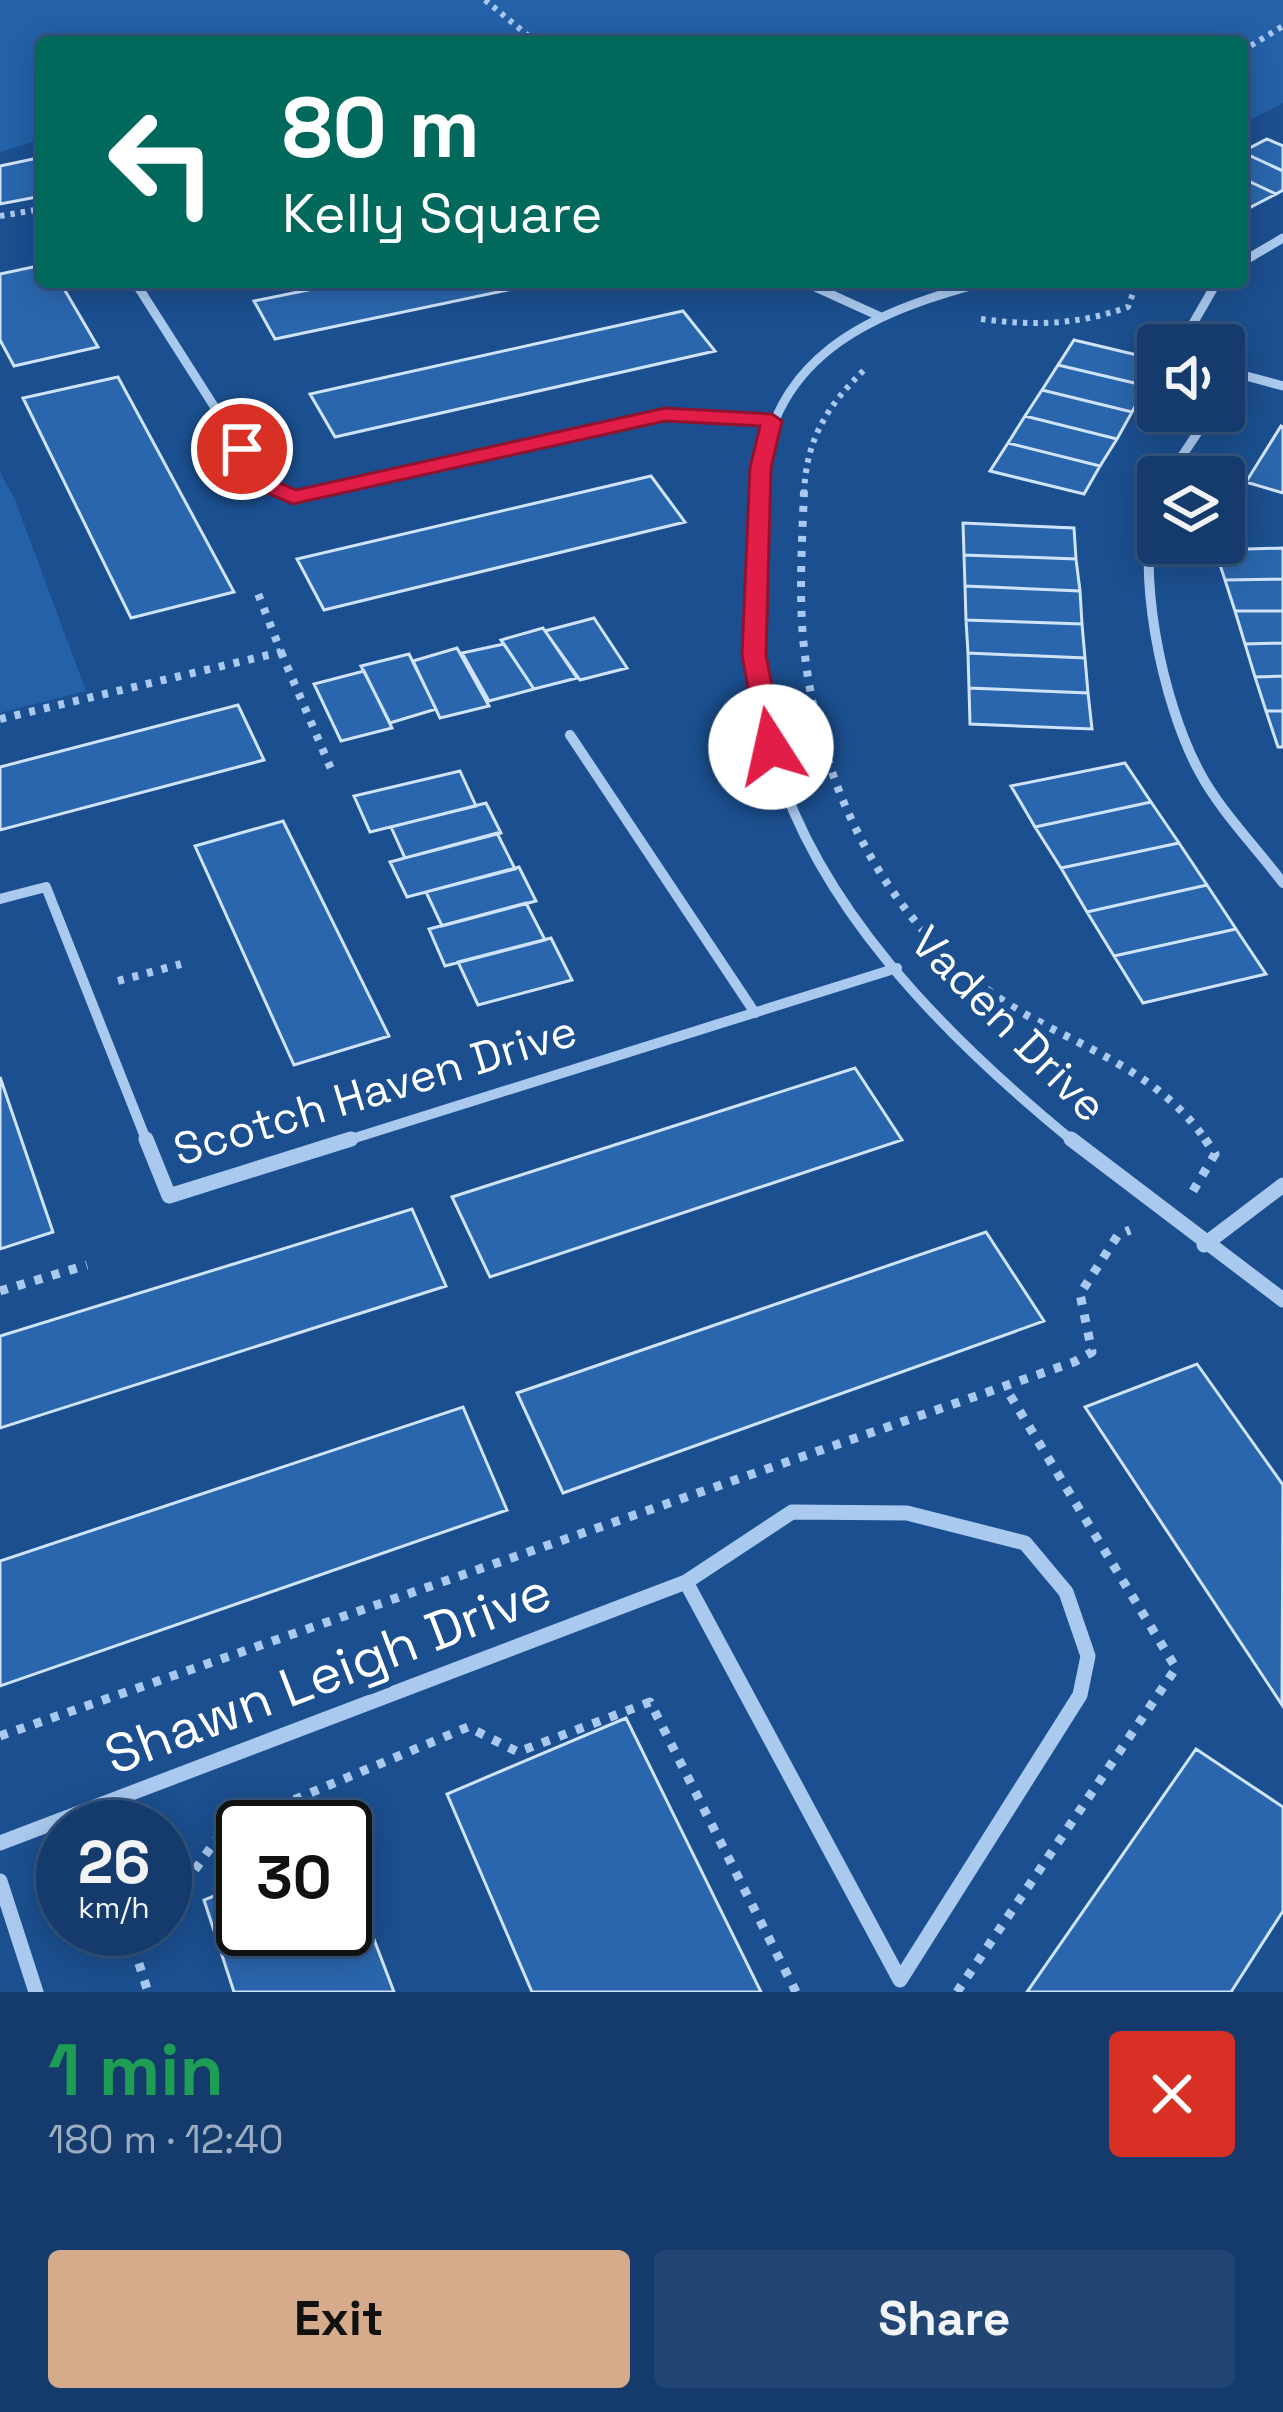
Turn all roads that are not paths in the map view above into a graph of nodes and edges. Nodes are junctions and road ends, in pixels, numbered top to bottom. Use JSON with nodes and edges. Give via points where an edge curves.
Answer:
{"nodes":[{"id":1,"x":1283,"y":238,"type":"edge"},
{"id":2,"x":1248,"y":258,"type":"edge"},
{"id":3,"x":139,"y":288,"type":"edge"},
{"id":4,"x":817,"y":288,"type":"edge"},
{"id":5,"x":962,"y":288,"type":"edge"},
{"id":6,"x":1213,"y":288,"type":"edge"},
{"id":7,"x":880,"y":317,"type":"junction"},
{"id":8,"x":1191,"y":324,"type":"edge"},
{"id":9,"x":1245,"y":376,"type":"edge"},
{"id":10,"x":1283,"y":386,"type":"edge"},
{"id":11,"x":772,"y":421,"type":"junction"},
{"id":12,"x":1146,"y":564,"type":"edge"},
{"id":13,"x":570,"y":735,"type":"dead end"},
{"id":14,"x":1283,"y":883,"type":"edge"},
{"id":15,"x":0,"y":899,"type":"edge"},
{"id":16,"x":896,"y":968,"type":"junction"},
{"id":17,"x":754,"y":1012,"type":"junction"},
{"id":18,"x":1283,"y":1185,"type":"edge"},
{"id":19,"x":1204,"y":1245,"type":"junction"},
{"id":20,"x":1282,"y":1299,"type":"edge"},
{"id":21,"x":686,"y":1582,"type":"junction"},
{"id":22,"x":0,"y":1843,"type":"edge"},
{"id":23,"x":0,"y":1881,"type":"edge"},
{"id":24,"x":36,"y":1992,"type":"edge"}],
"edges":[{"from":1,"to":2,"type":"street"},
{"from":3,"to":11,"type":"street","via":[[262,483],[293,497],[665,414]]},
{"from":4,"to":7,"type":"street"},
{"from":5,"to":7,"type":"street","name":"Vaden Drive"},
{"from":6,"to":8,"type":"street"},
{"from":7,"to":11,"type":"street","name":"Vaden Drive","via":[[806,368]]},
{"from":9,"to":10,"type":"street"},
{"from":11,"to":16,"type":"street","name":"Vaden Drive","via":[[760,468],[754,655],[771,747],[801,823]]},
{"from":12,"to":14,"type":"street","via":[[1170,705],[1200,774]]},
{"from":13,"to":17,"type":"street"},
{"from":15,"to":17,"type":"street","name":"Scotch Haven Drive","via":[[46,887],[169,1196]]},
{"from":16,"to":17,"type":"street","name":"Scotch Haven Drive"},
{"from":16,"to":19,"type":"street","name":"Vaden Drive","via":[[1014,1091]]},
{"from":18,"to":19,"type":"street"},
{"from":19,"to":20,"type":"street","name":"Vaden Drive"},
{"from":21,"to":21,"type":"street","name":"Shawn Leigh Drive","via":[[792,1512],[907,1513],[1024,1543],[1066,1592],[1088,1656],[1080,1695],[900,1980]]},
{"from":21,"to":22,"type":"street","name":"Shawn Leigh Drive"},
{"from":23,"to":24,"type":"street"}]}
